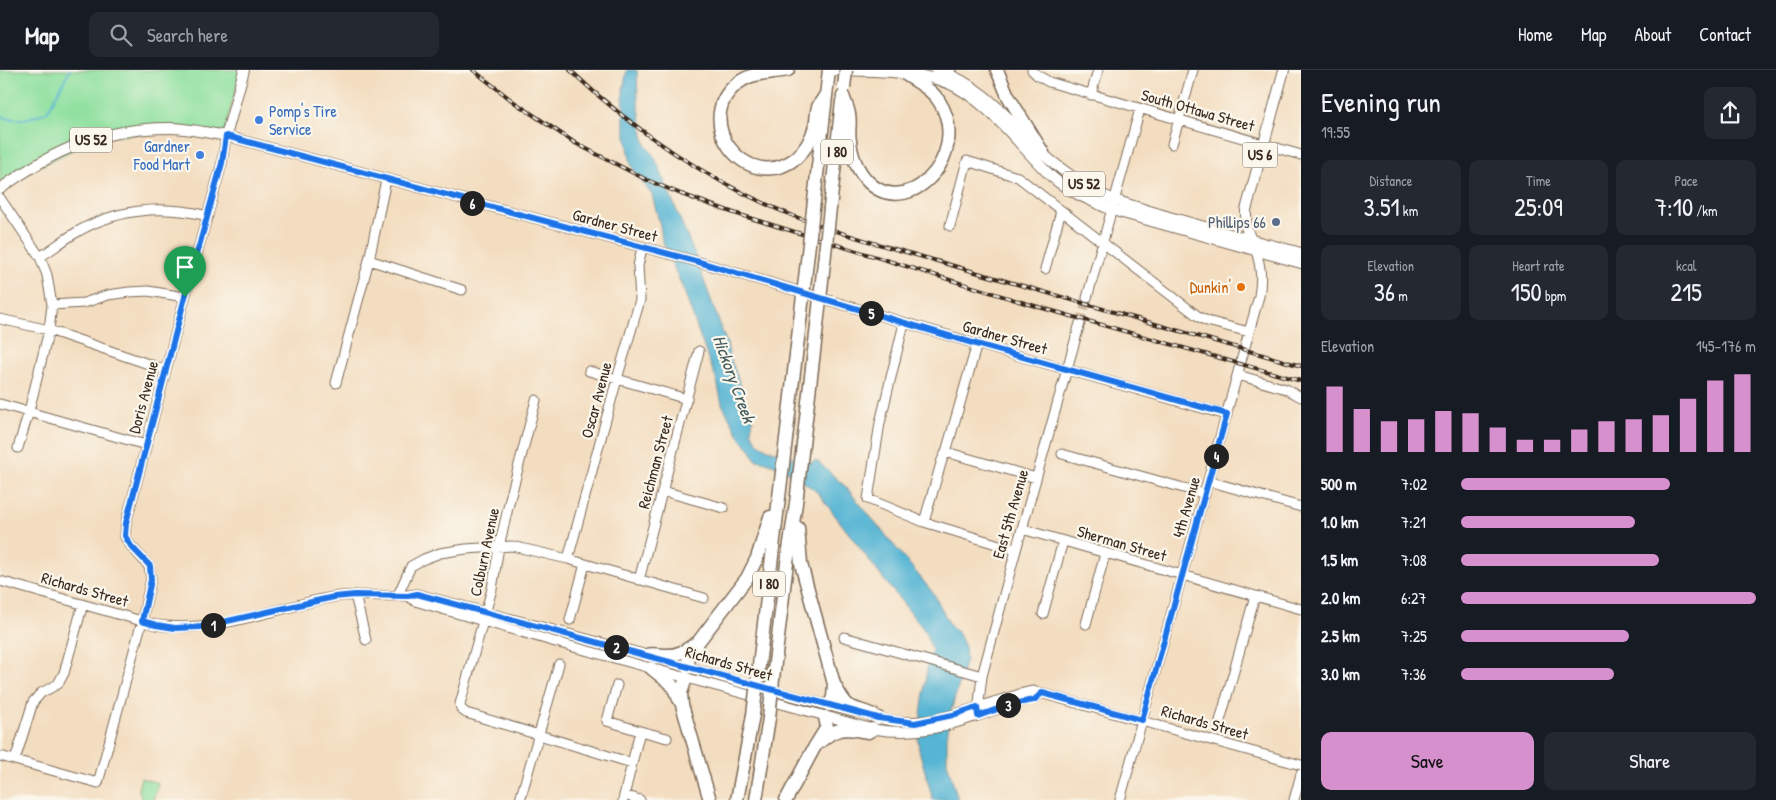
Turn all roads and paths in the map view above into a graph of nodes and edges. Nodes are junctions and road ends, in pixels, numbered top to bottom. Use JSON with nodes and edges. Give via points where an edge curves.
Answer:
{"nodes":[{"id":1,"x":244,"y":70,"type":"edge"},
{"id":2,"x":788,"y":70,"type":"edge"},
{"id":3,"x":829,"y":70,"type":"edge"},
{"id":4,"x":846,"y":70,"type":"edge"},
{"id":5,"x":997,"y":70,"type":"edge"},
{"id":6,"x":1032,"y":70,"type":"edge"},
{"id":7,"x":1098,"y":70,"type":"edge"},
{"id":8,"x":1193,"y":70,"type":"edge"},
{"id":9,"x":1284,"y":70,"type":"edge"},
{"id":10,"x":900,"y":71,"type":"edge"},
{"id":11,"x":944,"y":74,"type":"edge"},
{"id":12,"x":827,"y":91,"type":"junction"},
{"id":13,"x":844,"y":92,"type":"junction"},
{"id":14,"x":1092,"y":95,"type":"junction"},
{"id":15,"x":1140,"y":109,"type":"junction"},
{"id":16,"x":1179,"y":120,"type":"junction"},
{"id":17,"x":226,"y":136,"type":"junction"},
{"id":18,"x":1172,"y":144,"type":"dead end"},
{"id":19,"x":1263,"y":144,"type":"junction"},
{"id":20,"x":1043,"y":153,"type":"junction"},
{"id":21,"x":1301,"y":154,"type":"edge"},
{"id":22,"x":386,"y":180,"type":"junction"},
{"id":23,"x":0,"y":189,"type":"edge"},
{"id":24,"x":0,"y":198,"type":"edge"},
{"id":25,"x":1113,"y":205,"type":"junction"},
{"id":26,"x":1061,"y":211,"type":"junction"},
{"id":27,"x":208,"y":216,"type":"junction"},
{"id":28,"x":950,"y":226,"type":"dead end"},
{"id":29,"x":1251,"y":240,"type":"junction"},
{"id":30,"x":1102,"y":243,"type":"junction"},
{"id":31,"x":642,"y":248,"type":"junction"},
{"id":32,"x":1256,"y":251,"type":"junction"},
{"id":33,"x":1301,"y":253,"type":"edge"},
{"id":34,"x":40,"y":257,"type":"junction"},
{"id":35,"x":369,"y":260,"type":"junction"},
{"id":36,"x":1301,"y":263,"type":"edge"},
{"id":37,"x":1045,"y":269,"type":"dead end"},
{"id":38,"x":462,"y":290,"type":"dead end"},
{"id":39,"x":185,"y":297,"type":"junction"},
{"id":40,"x":1087,"y":298,"type":"tunnel mouth"},
{"id":41,"x":52,"y":305,"type":"junction"},
{"id":42,"x":0,"y":319,"type":"edge"},
{"id":43,"x":904,"y":323,"type":"junction"},
{"id":44,"x":1080,"y":323,"type":"tunnel mouth"},
{"id":45,"x":50,"y":330,"type":"junction"},
{"id":46,"x":1249,"y":332,"type":"junction"},
{"id":47,"x":976,"y":344,"type":"junction"},
{"id":48,"x":699,"y":351,"type":"dead end"},
{"id":49,"x":166,"y":370,"type":"junction"},
{"id":50,"x":1067,"y":370,"type":"junction"},
{"id":51,"x":589,"y":371,"type":"dead end"},
{"id":52,"x":1238,"y":375,"type":"junction"},
{"id":53,"x":617,"y":379,"type":"junction"},
{"id":54,"x":336,"y":383,"type":"dead end"},
{"id":55,"x":1301,"y":397,"type":"edge"},
{"id":56,"x":687,"y":399,"type":"junction"},
{"id":57,"x":536,"y":400,"type":"dead end"},
{"id":58,"x":0,"y":404,"type":"edge"},
{"id":59,"x":29,"y":411,"type":"junction"},
{"id":60,"x":1227,"y":414,"type":"junction"},
{"id":61,"x":146,"y":444,"type":"junction"},
{"id":62,"x":18,"y":448,"type":"dead end"},
{"id":63,"x":946,"y":452,"type":"junction"},
{"id":64,"x":1062,"y":454,"type":"dead end"},
{"id":65,"x":1036,"y":478,"type":"junction"},
{"id":66,"x":1208,"y":481,"type":"junction"},
{"id":67,"x":663,"y":491,"type":"junction"},
{"id":68,"x":779,"y":493,"type":"junction"},
{"id":69,"x":1205,"y":494,"type":"junction"},
{"id":70,"x":796,"y":503,"type":"junction"},
{"id":71,"x":1301,"y":507,"type":"edge"},
{"id":72,"x":724,"y":508,"type":"dead end"},
{"id":73,"x":924,"y":522,"type":"junction"},
{"id":74,"x":1022,"y":529,"type":"junction"},
{"id":75,"x":1063,"y":541,"type":"junction"},
{"id":76,"x":499,"y":547,"type":"junction"},
{"id":77,"x":1016,"y":550,"type":"junction"},
{"id":78,"x":1105,"y":554,"type":"junction"},
{"id":79,"x":568,"y":559,"type":"junction"},
{"id":80,"x":585,"y":564,"type":"junction"},
{"id":81,"x":1182,"y":576,"type":"junction"},
{"id":82,"x":639,"y":580,"type":"junction"},
{"id":83,"x":0,"y":581,"type":"edge"},
{"id":84,"x":355,"y":595,"type":"junction"},
{"id":85,"x":398,"y":595,"type":"junction"},
{"id":86,"x":1255,"y":596,"type":"junction"},
{"id":87,"x":704,"y":598,"type":"dead end"},
{"id":88,"x":83,"y":604,"type":"junction"},
{"id":89,"x":1301,"y":609,"type":"edge"},
{"id":90,"x":1043,"y":614,"type":"dead end"},
{"id":91,"x":484,"y":617,"type":"junction"},
{"id":92,"x":570,"y":620,"type":"dead end"},
{"id":93,"x":142,"y":621,"type":"junction"},
{"id":94,"x":1086,"y":624,"type":"dead end"},
{"id":95,"x":844,"y":637,"type":"dead end"},
{"id":96,"x":366,"y":640,"type":"dead end"},
{"id":97,"x":697,"y":643,"type":"junction"},
{"id":98,"x":647,"y":656,"type":"junction"},
{"id":99,"x":559,"y":664,"type":"dead end"},
{"id":100,"x":651,"y":668,"type":"junction"},
{"id":101,"x":687,"y":672,"type":"junction"},
{"id":102,"x":982,"y":676,"type":"junction"},
{"id":103,"x":834,"y":684,"type":"junction"},
{"id":104,"x":617,"y":685,"type":"dead end"},
{"id":105,"x":682,"y":706,"type":"junction"},
{"id":106,"x":827,"y":711,"type":"junction"},
{"id":107,"x":978,"y":711,"type":"junction"},
{"id":108,"x":1142,"y":720,"type":"junction"},
{"id":109,"x":1220,"y":721,"type":"dead end"},
{"id":110,"x":875,"y":724,"type":"junction"},
{"id":111,"x":640,"y":731,"type":"junction"},
{"id":112,"x":538,"y":734,"type":"junction"},
{"id":113,"x":667,"y":738,"type":"dead end"},
{"id":114,"x":814,"y":748,"type":"junction"},
{"id":115,"x":0,"y":756,"type":"edge"},
{"id":116,"x":16,"y":760,"type":"junction"},
{"id":117,"x":632,"y":763,"type":"junction"},
{"id":118,"x":1301,"y":765,"type":"edge"},
{"id":119,"x":1301,"y":774,"type":"edge"},
{"id":120,"x":624,"y":798,"type":"edge"},
{"id":121,"x":520,"y":800,"type":"edge"},
{"id":122,"x":640,"y":800,"type":"edge"},
{"id":123,"x":710,"y":800,"type":"edge"},
{"id":124,"x":737,"y":800,"type":"edge"},
{"id":125,"x":756,"y":800,"type":"edge"},
{"id":126,"x":786,"y":800,"type":"edge"},
{"id":127,"x":1120,"y":800,"type":"edge"},
{"id":128,"x":1294,"y":800,"type":"edge"}],
"edges":[{"from":1,"to":17,"type":"main road","name":"Doris Avenue"},
{"from":2,"to":12,"type":"highway","via":[[755,75],[741,81],[722,102],[720,129],[725,143],[742,161],[755,167],[770,168],[796,158],[813,134],[818,106]]},
{"from":3,"to":10,"type":"main road","number":"US 52"},
{"from":3,"to":12,"type":"highway","number":"I 80"},
{"from":4,"to":13,"type":"highway","number":"I 80","bridge":true},
{"from":5,"to":20,"type":"highway","via":[[1008,96]]},
{"from":6,"to":14,"type":"street","name":"South Ottawa Street","via":[[1049,82]]},
{"from":7,"to":14,"type":"street"},
{"from":8,"to":16,"type":"street"},
{"from":9,"to":19,"type":"main road","number":"US 6"},
{"from":10,"to":11,"type":"main road","number":"US 52"},
{"from":10,"to":13,"type":"highway","via":[[927,88],[938,100],[946,114],[948,129],[944,158],[926,182],[914,189],[901,193],[880,190],[861,172],[850,140]]},
{"from":11,"to":20,"type":"main road","number":"US 52","via":[[975,88],[998,106]]},
{"from":11,"to":25,"type":"main road","number":"US 52","via":[[992,112],[1054,179],[1074,192]]},
{"from":12,"to":68,"type":"highway","number":"I 80","bridge":true},
{"from":13,"to":70,"type":"highway","number":"I 80","bridge":true},
{"from":14,"to":15,"type":"street","name":"South Ottawa Street"},
{"from":15,"to":16,"type":"street","name":"South Ottawa Street"},
{"from":15,"to":25,"type":"street"},
{"from":16,"to":18,"type":"street"},
{"from":16,"to":19,"type":"street","name":"South Ottawa Street"},
{"from":17,"to":22,"type":"street","name":"Gardner Street"},
{"from":17,"to":23,"type":"main road","name":"Gardner Street","number":"US 52","via":[[171,128],[109,134],[53,155]]},
{"from":17,"to":27,"type":"street","name":"Doris Avenue"},
{"from":19,"to":21,"type":"street","name":"South Ottawa Street"},
{"from":19,"to":29,"type":"main road","number":"US 6","via":[[1246,210],[1246,227]]},
{"from":20,"to":25,"type":"main road","number":"US 52"},
{"from":22,"to":31,"type":"street","name":"Gardner Street"},
{"from":22,"to":35,"type":"street"},
{"from":24,"to":34,"type":"street"},
{"from":25,"to":29,"type":"main road","number":"US 52"},
{"from":25,"to":30,"type":"street"},
{"from":25,"to":32,"type":"main road","number":"US 52"},
{"from":26,"to":28,"type":"street","via":[[1018,177],[967,161]]},
{"from":26,"to":30,"type":"street"},
{"from":26,"to":37,"type":"street"},
{"from":27,"to":34,"type":"street","via":[[164,209],[118,214],[72,235]]},
{"from":27,"to":39,"type":"street","name":"Doris Avenue"},
{"from":29,"to":32,"type":"main road","number":"US 6"},
{"from":29,"to":33,"type":"main road"},
{"from":30,"to":40,"type":"street"},
{"from":30,"to":46,"type":"street","via":[[1199,317]]},
{"from":31,"to":43,"type":"street","name":"Gardner Street"},
{"from":31,"to":53,"type":"street","name":"Oscar Avenue","via":[[638,266],[640,300]]},
{"from":32,"to":36,"type":"main road"},
{"from":32,"to":46,"type":"street","name":"4th Avenue","via":[[1262,280]]},
{"from":34,"to":41,"type":"street"},
{"from":35,"to":38,"type":"street"},
{"from":35,"to":54,"type":"street"},
{"from":39,"to":41,"type":"street","via":[[148,291],[129,292],[84,303]]},
{"from":39,"to":49,"type":"street","name":"Doris Avenue"},
{"from":41,"to":45,"type":"street"},
{"from":42,"to":45,"type":"street"},
{"from":43,"to":47,"type":"street","name":"Gardner Street"},
{"from":43,"to":73,"type":"street","via":[[880,423],[868,499]]},
{"from":44,"to":50,"type":"street","name":"East 5th Avenue"},
{"from":45,"to":49,"type":"street"},
{"from":45,"to":59,"type":"street"},
{"from":46,"to":52,"type":"street","name":"4th Avenue"},
{"from":47,"to":50,"type":"street","name":"Gardner Street"},
{"from":47,"to":63,"type":"street"},
{"from":48,"to":56,"type":"street","name":"Reichman Street"},
{"from":49,"to":61,"type":"street","name":"Doris Avenue"},
{"from":50,"to":60,"type":"street","name":"Gardner Street"},
{"from":50,"to":65,"type":"street","name":"East 5th Avenue"},
{"from":51,"to":53,"type":"street"},
{"from":52,"to":55,"type":"street","via":[[1286,389]]},
{"from":52,"to":60,"type":"street","name":"4th Avenue"},
{"from":53,"to":56,"type":"street"},
{"from":53,"to":79,"type":"street","name":"Oscar Avenue"},
{"from":56,"to":67,"type":"street","name":"Reichman Street"},
{"from":57,"to":76,"type":"street","name":"Colburn Avenue"},
{"from":58,"to":59,"type":"street"},
{"from":59,"to":61,"type":"street"},
{"from":59,"to":62,"type":"street"},
{"from":60,"to":66,"type":"street","name":"4th Avenue"},
{"from":61,"to":93,"type":"street","name":"Doris Avenue","via":[[125,536],[150,566],[151,580]]},
{"from":63,"to":65,"type":"street"},
{"from":63,"to":73,"type":"street"},
{"from":64,"to":69,"type":"street"},
{"from":65,"to":74,"type":"street","name":"East 5th Avenue"},
{"from":66,"to":69,"type":"street","name":"4th Avenue"},
{"from":66,"to":71,"type":"street"},
{"from":67,"to":72,"type":"street"},
{"from":67,"to":82,"type":"street","name":"Reichman Street"},
{"from":68,"to":97,"type":"highway","via":[[747,578]]},
{"from":68,"to":124,"type":"highway","number":"I 80","bridge":true,"via":[[753,715]]},
{"from":69,"to":81,"type":"street","name":"4th Avenue"},
{"from":70,"to":103,"type":"highway","via":[[802,564]]},
{"from":70,"to":125,"type":"highway","number":"I 80","bridge":true},
{"from":73,"to":77,"type":"street"},
{"from":74,"to":75,"type":"street","name":"Sherman Street"},
{"from":74,"to":77,"type":"street","name":"East 5th Avenue"},
{"from":75,"to":78,"type":"street","name":"Sherman Street"},
{"from":75,"to":90,"type":"street"},
{"from":76,"to":79,"type":"street","via":[[512,546]]},
{"from":76,"to":85,"type":"street","via":[[440,553],[424,559],[411,566]]},
{"from":76,"to":91,"type":"street","name":"Colburn Avenue"},
{"from":77,"to":102,"type":"street","name":"East 5th Avenue"},
{"from":78,"to":81,"type":"street","name":"Sherman Street"},
{"from":78,"to":94,"type":"street"},
{"from":79,"to":80,"type":"street"},
{"from":80,"to":82,"type":"street"},
{"from":80,"to":92,"type":"street"},
{"from":81,"to":86,"type":"street","name":"Sherman Street"},
{"from":81,"to":108,"type":"street","name":"4th Avenue"},
{"from":82,"to":87,"type":"street"},
{"from":83,"to":88,"type":"street","name":"Richards Street"},
{"from":84,"to":85,"type":"street","name":"Richards Street"},
{"from":84,"to":93,"type":"street","name":"Richards Street","via":[[201,627],[175,628]]},
{"from":84,"to":96,"type":"street"},
{"from":85,"to":91,"type":"street","name":"Richards Street","via":[[417,594]]},
{"from":86,"to":89,"type":"street","name":"Sherman Street"},
{"from":86,"to":109,"type":"street"},
{"from":88,"to":93,"type":"street","name":"Richards Street"},
{"from":88,"to":116,"type":"street","via":[[64,673],[58,684],[41,692],[32,702]]},
{"from":91,"to":98,"type":"street","name":"Richards Street"},
{"from":91,"to":100,"type":"street","name":"Richards Street"},
{"from":91,"to":112,"type":"street","name":"Colburn Avenue","via":[[461,709]]},
{"from":93,"to":116,"type":"street","name":"Doris Avenue","via":[[98,783]]},
{"from":95,"to":102,"type":"street"},
{"from":97,"to":98,"type":"highway","via":[[678,654]]},
{"from":97,"to":101,"type":"highway","via":[[689,654]]},
{"from":98,"to":101,"type":"street","name":"Richards Street"},
{"from":99,"to":112,"type":"street"},
{"from":100,"to":101,"type":"street","name":"Richards Street"},
{"from":100,"to":105,"type":"highway","via":[[672,685]]},
{"from":101,"to":105,"type":"highway","via":[[681,693]]},
{"from":101,"to":106,"type":"street","name":"Richards Street","via":[[739,682]]},
{"from":102,"to":107,"type":"street","name":"East 5th Avenue"},
{"from":103,"to":106,"type":"highway","via":[[833,698]]},
{"from":103,"to":110,"type":"highway","via":[[849,706],[872,714]]},
{"from":104,"to":111,"type":"street","via":[[607,720]]},
{"from":105,"to":123,"type":"highway"},
{"from":106,"to":110,"type":"street","name":"Richards Street"},
{"from":106,"to":114,"type":"highway","via":[[827,728]]},
{"from":107,"to":108,"type":"street","name":"Richards Street","via":[[1012,695],[1033,691]]},
{"from":107,"to":110,"type":"street","name":"Richards Street","via":[[894,733]]},
{"from":108,"to":118,"type":"street","name":"Richards Street"},
{"from":108,"to":127,"type":"street","name":"4th Avenue"},
{"from":110,"to":114,"type":"highway","via":[[868,732],[842,728],[829,734]]},
{"from":111,"to":113,"type":"street"},
{"from":111,"to":117,"type":"street"},
{"from":112,"to":117,"type":"street"},
{"from":112,"to":121,"type":"street"},
{"from":114,"to":126,"type":"highway"},
{"from":115,"to":116,"type":"street"},
{"from":117,"to":120,"type":"street"},
{"from":119,"to":128,"type":"street"},
{"from":120,"to":122,"type":"street"}]}
